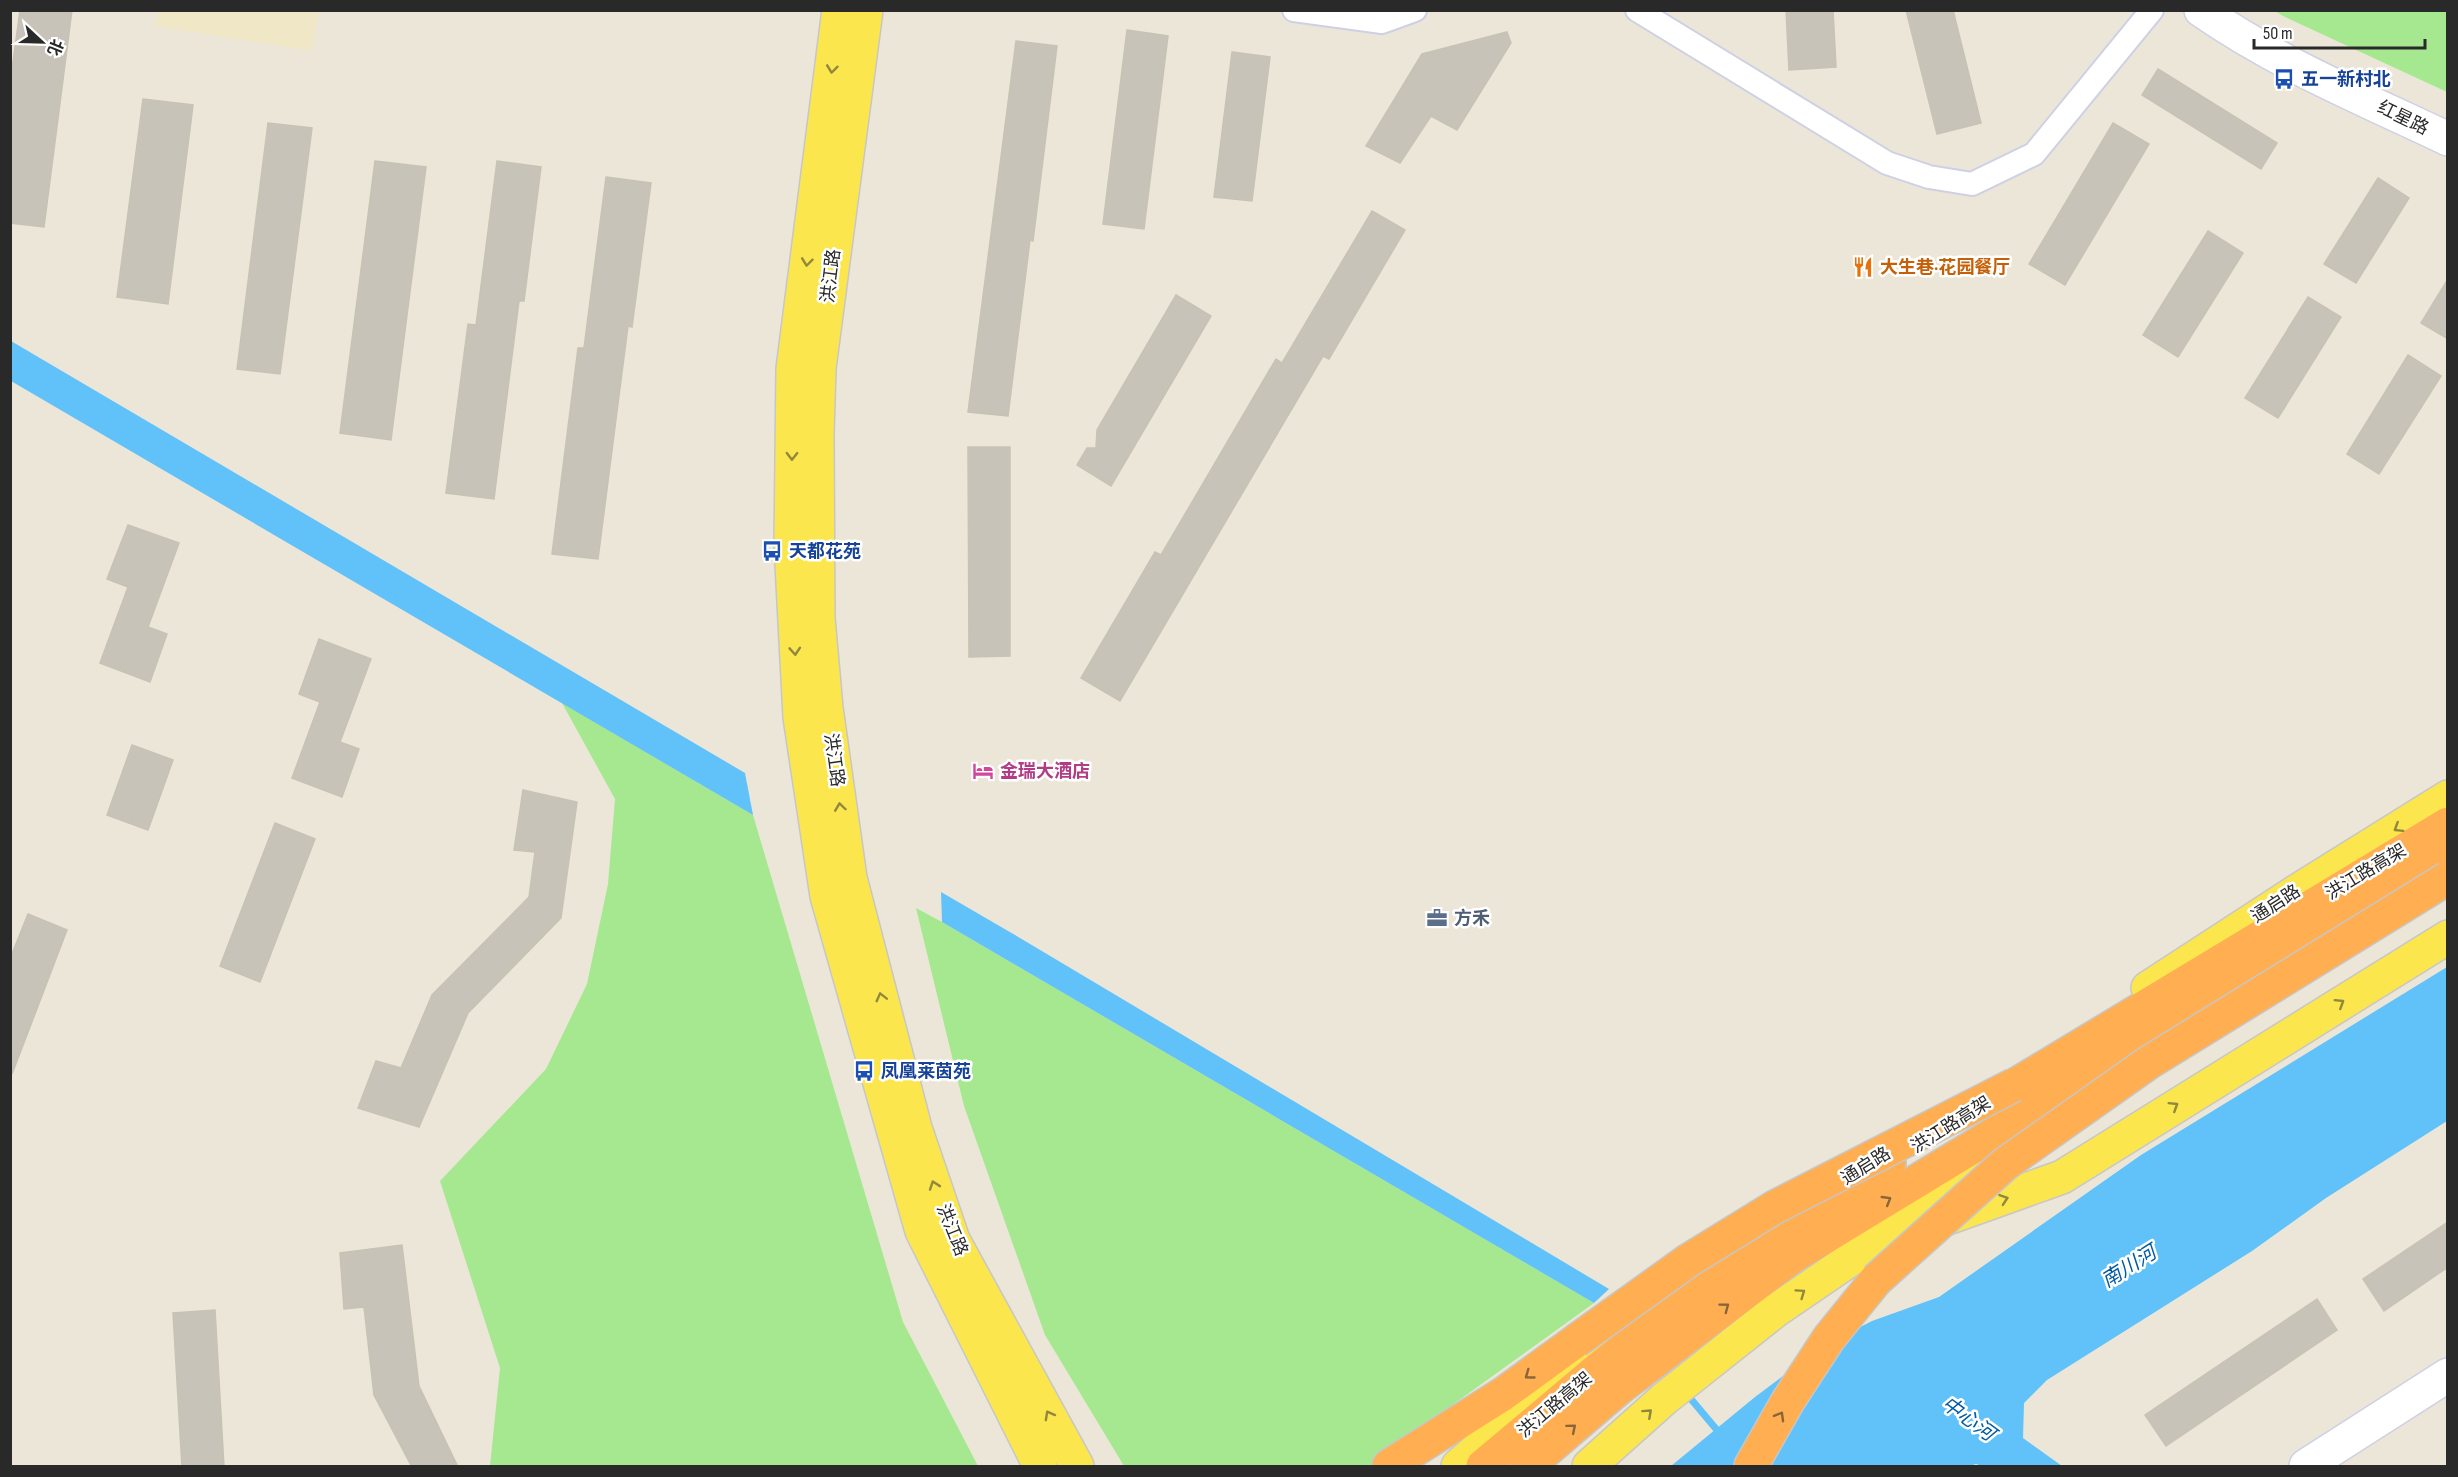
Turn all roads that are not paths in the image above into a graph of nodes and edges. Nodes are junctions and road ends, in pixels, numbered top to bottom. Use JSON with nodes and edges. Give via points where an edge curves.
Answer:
{"nodes":[{"id":1,"x":839,"y":10,"type":"edge"},
{"id":2,"x":866,"y":10,"type":"edge"},
{"id":3,"x":1294,"y":10,"type":"edge"},
{"id":4,"x":1415,"y":10,"type":"edge"},
{"id":5,"x":1637,"y":10,"type":"edge"},
{"id":6,"x":2152,"y":10,"type":"edge"},
{"id":7,"x":2201,"y":10,"type":"edge"},
{"id":8,"x":2237,"y":10,"type":"edge"},
{"id":9,"x":2448,"y":120,"type":"edge"},
{"id":10,"x":2448,"y":139,"type":"edge"},
{"id":11,"x":2448,"y":797,"type":"edge"},
{"id":12,"x":2448,"y":824,"type":"edge"},
{"id":13,"x":2448,"y":858,"type":"edge"},
{"id":14,"x":2448,"y":869,"type":"edge"},
{"id":15,"x":2448,"y":878,"type":"edge"},
{"id":16,"x":2448,"y":937,"type":"edge"},
{"id":17,"x":2014,"y":1085,"type":"junction"},
{"id":18,"x":1835,"y":1270,"type":"junction"},
{"id":19,"x":2448,"y":1375,"type":"edge"},
{"id":20,"x":1040,"y":1467,"type":"edge"},
{"id":21,"x":1077,"y":1467,"type":"edge"},
{"id":22,"x":1389,"y":1467,"type":"edge"},
{"id":23,"x":1458,"y":1467,"type":"edge"},
{"id":24,"x":1483,"y":1467,"type":"edge"},
{"id":25,"x":1528,"y":1467,"type":"edge"},
{"id":26,"x":1589,"y":1467,"type":"edge"},
{"id":27,"x":1751,"y":1467,"type":"edge"},
{"id":28,"x":2306,"y":1467,"type":"edge"}],
"edges":[{"from":1,"to":20,"type":"main road","name":"洪江路","one_way":true,"via":[[793,369],[790,545],[800,717],[827,896],[922,1231]]},
{"from":21,"to":2,"type":"main road","name":"洪江路","one_way":true,"via":[[953,1240],[915,1128],[850,878],[826,708],[818,618],[817,433],[819,368]]},
{"from":3,"to":4,"type":"street","via":[[1382,22]]},
{"from":5,"to":6,"type":"street","via":[[1887,163],[1929,177],[1972,184],[2034,154]]},
{"from":7,"to":10,"type":"main road","name":"红星路","via":[[2290,64]]},
{"from":8,"to":9,"type":"main road","name":"红星路","via":[[2311,54]]},
{"from":11,"to":23,"type":"main road","name":"通启路","one_way":true,"via":[[2018,1072],[1747,1239],[1578,1362]]},
{"from":12,"to":17,"type":"highway","name":"洪江路高架"},
{"from":25,"to":13,"type":"highway","name":"洪江路高架","one_way":true,"via":[[1618,1389],[1792,1257]]},
{"from":14,"to":18,"type":"main road","via":[[2234,998]]},
{"from":27,"to":15,"type":"highway","one_way":true,"bridge":true,"via":[[1829,1338],[1876,1280],[2005,1164],[2148,1063]]},
{"from":18,"to":16,"type":"main road","one_way":true,"via":[[1898,1236],[2062,1177]]},
{"from":17,"to":22,"type":"highway","one_way":true,"bridge":true,"via":[[1775,1207],[1689,1260],[1503,1394]]},
{"from":17,"to":24,"type":"highway","name":"洪江路高架","bridge":true,"via":[[1713,1278]]},
{"from":26,"to":18,"type":"main road","one_way":true,"via":[[1775,1311]]},
{"from":19,"to":28,"type":"main road"}]}
